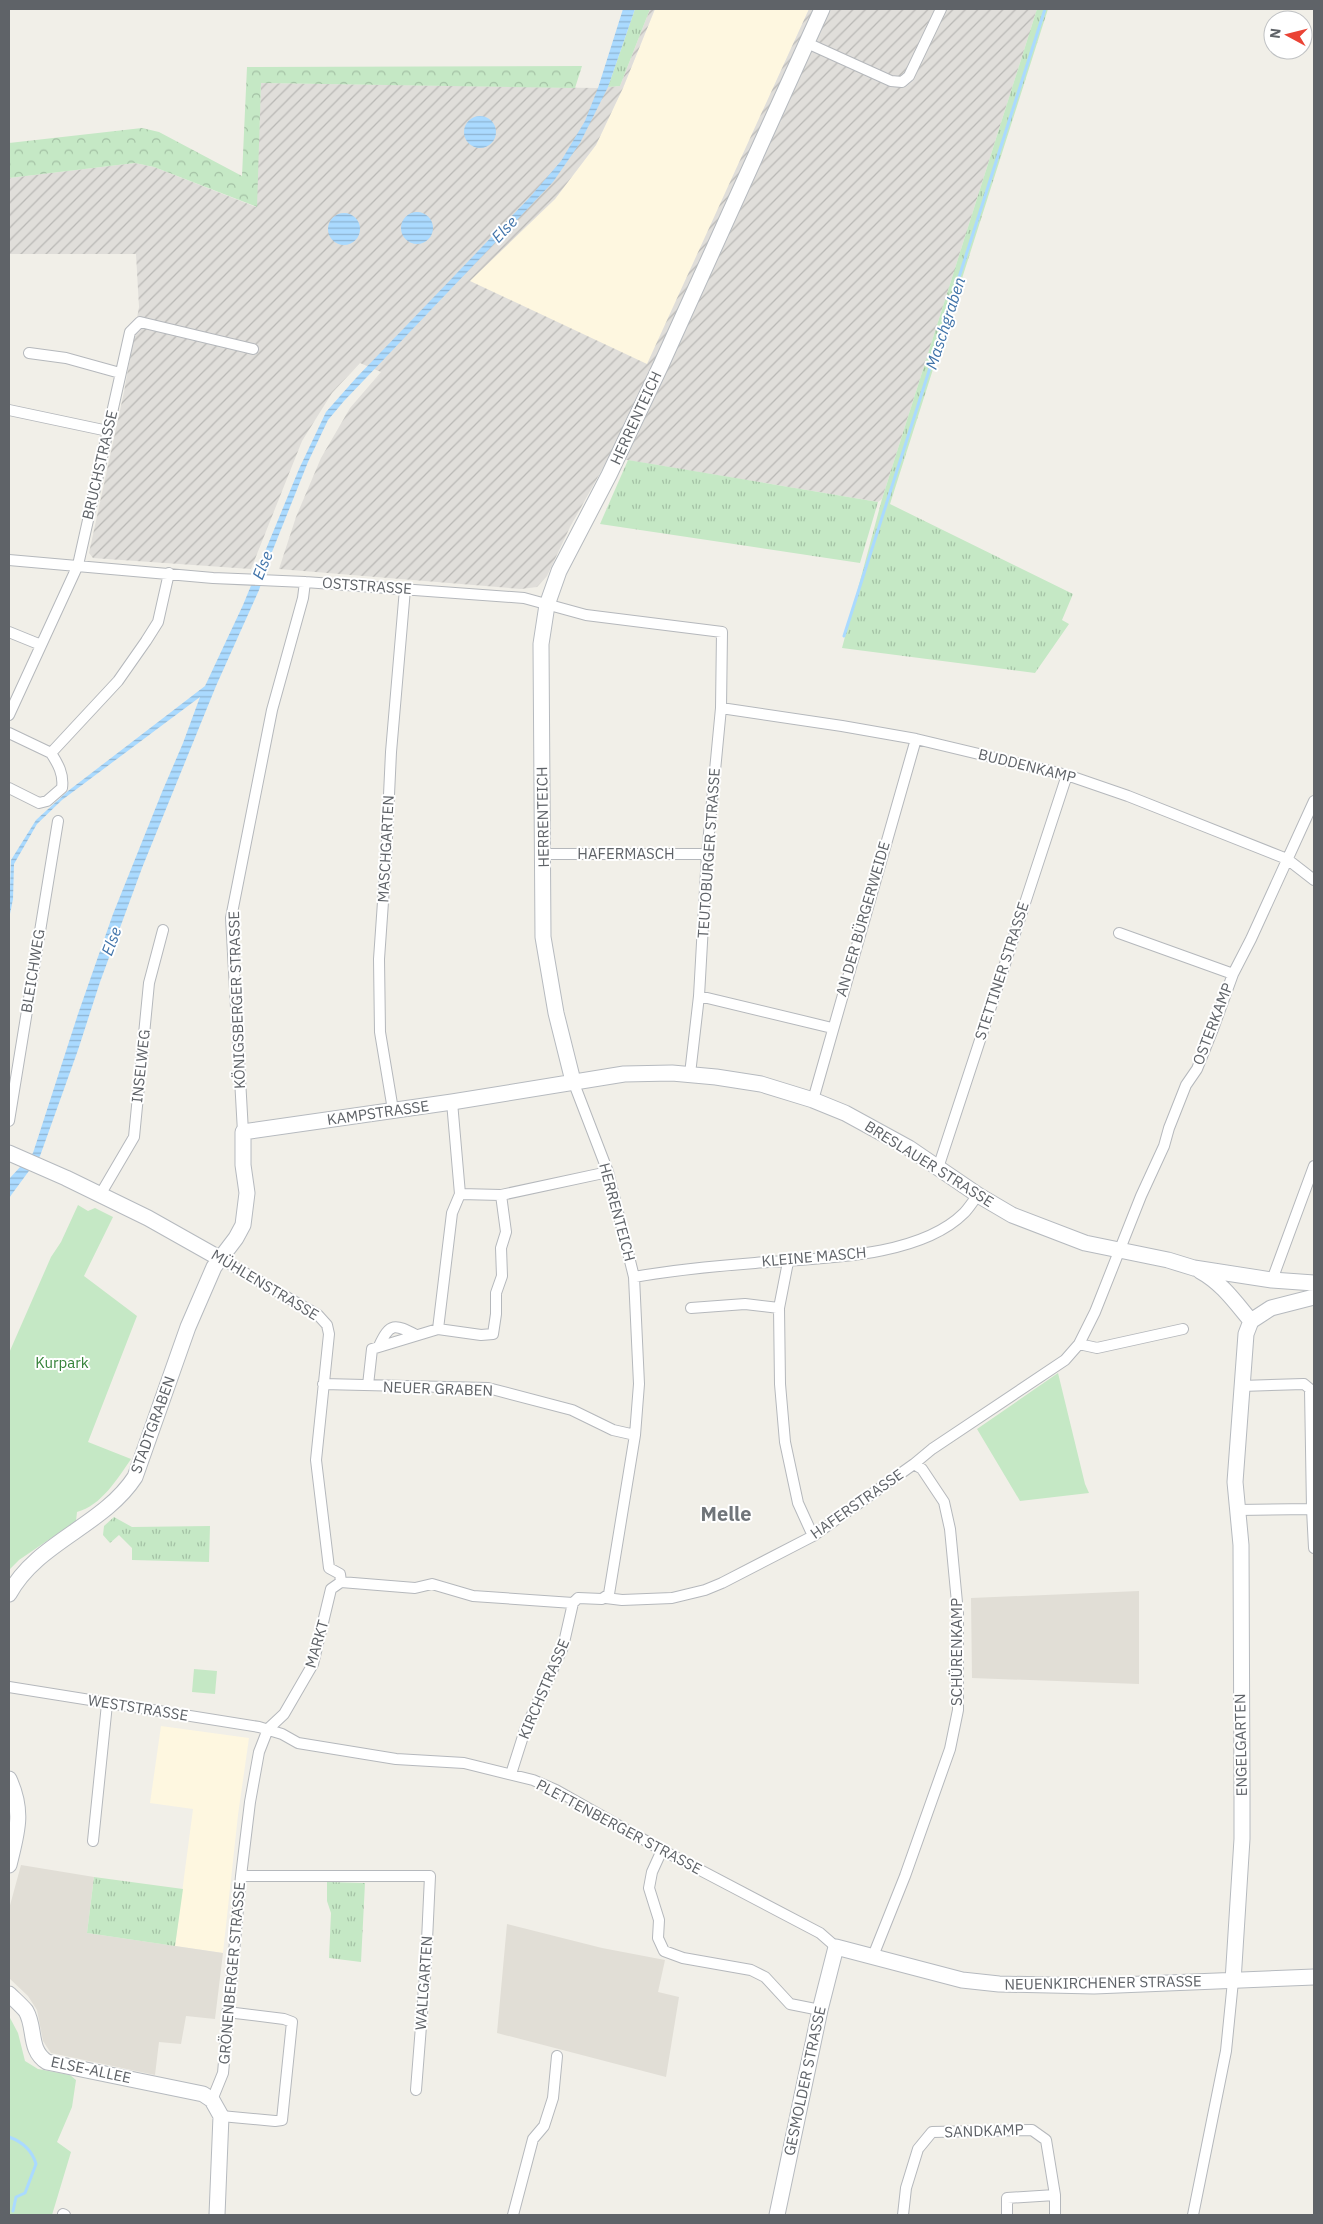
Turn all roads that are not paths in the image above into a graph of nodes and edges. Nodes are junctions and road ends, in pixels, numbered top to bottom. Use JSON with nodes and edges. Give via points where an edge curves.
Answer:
{"nodes":[{"id":1,"x":822,"y":9,"type":"edge"},
{"id":2,"x":940,"y":9,"type":"edge"},
{"id":3,"x":807,"y":43,"type":"junction"},
{"id":4,"x":253,"y":348,"type":"dead end"},
{"id":5,"x":29,"y":353,"type":"dead end"},
{"id":6,"x":120,"y":373,"type":"junction"},
{"id":7,"x":9,"y":410,"type":"edge"},
{"id":8,"x":108,"y":431,"type":"junction"},
{"id":9,"x":9,"y":560,"type":"edge"},
{"id":10,"x":78,"y":565,"type":"junction"},
{"id":11,"x":169,"y":573,"type":"junction"},
{"id":12,"x":305,"y":582,"type":"junction"},
{"id":13,"x":405,"y":589,"type":"junction"},
{"id":14,"x":547,"y":605,"type":"junction"},
{"id":15,"x":9,"y":632,"type":"edge"},
{"id":16,"x":722,"y":632,"type":"joint"},
{"id":17,"x":41,"y":645,"type":"junction"},
{"id":18,"x":721,"y":708,"type":"junction"},
{"id":19,"x":10,"y":710,"type":"edge"},
{"id":20,"x":9,"y":733,"type":"edge"},
{"id":21,"x":916,"y":739,"type":"junction"},
{"id":22,"x":50,"y":753,"type":"junction"},
{"id":23,"x":1067,"y":775,"type":"junction"},
{"id":24,"x":9,"y":788,"type":"edge"},
{"id":25,"x":1314,"y":801,"type":"edge"},
{"id":26,"x":58,"y":821,"type":"dead end"},
{"id":27,"x":544,"y":854,"type":"junction"},
{"id":28,"x":708,"y":854,"type":"junction"},
{"id":29,"x":1287,"y":859,"type":"junction"},
{"id":30,"x":1314,"y":880,"type":"edge"},
{"id":31,"x":163,"y":930,"type":"dead end"},
{"id":32,"x":1119,"y":933,"type":"dead end"},
{"id":33,"x":1233,"y":974,"type":"junction"},
{"id":34,"x":698,"y":996,"type":"junction"},
{"id":35,"x":832,"y":1028,"type":"junction"},
{"id":36,"x":690,"y":1074,"type":"junction"},
{"id":37,"x":574,"y":1081,"type":"junction"},
{"id":38,"x":512,"y":1092,"type":"joint"},
{"id":39,"x":813,"y":1100,"type":"junction"},
{"id":40,"x":452,"y":1102,"type":"junction"},
{"id":41,"x":393,"y":1110,"type":"junction"},
{"id":42,"x":9,"y":1121,"type":"edge"},
{"id":43,"x":243,"y":1132,"type":"junction"},
{"id":44,"x":13,"y":1155,"type":"edge"},
{"id":45,"x":1314,"y":1166,"type":"edge"},
{"id":46,"x":938,"y":1168,"type":"junction"},
{"id":47,"x":608,"y":1172,"type":"junction"},
{"id":48,"x":100,"y":1194,"type":"junction"},
{"id":49,"x":460,"y":1194,"type":"junction"},
{"id":50,"x":501,"y":1195,"type":"junction"},
{"id":51,"x":978,"y":1195,"type":"junction"},
{"id":52,"x":1118,"y":1249,"type":"junction"},
{"id":53,"x":217,"y":1262,"type":"junction"},
{"id":54,"x":788,"y":1262,"type":"junction"},
{"id":55,"x":1194,"y":1268,"type":"junction"},
{"id":56,"x":634,"y":1278,"type":"junction"},
{"id":57,"x":1272,"y":1280,"type":"junction"},
{"id":58,"x":1314,"y":1283,"type":"edge"},
{"id":59,"x":1314,"y":1297,"type":"edge"},
{"id":60,"x":691,"y":1308,"type":"dead end"},
{"id":61,"x":779,"y":1308,"type":"junction"},
{"id":62,"x":1251,"y":1321,"type":"junction"},
{"id":63,"x":438,"y":1329,"type":"junction"},
{"id":64,"x":1183,"y":1329,"type":"dead end"},
{"id":65,"x":1079,"y":1344,"type":"junction"},
{"id":66,"x":323,"y":1384,"type":"junction"},
{"id":67,"x":373,"y":1386,"type":"junction"},
{"id":68,"x":1241,"y":1386,"type":"junction"},
{"id":69,"x":635,"y":1434,"type":"junction"},
{"id":70,"x":914,"y":1464,"type":"junction"},
{"id":71,"x":1312,"y":1509,"type":"junction"},
{"id":72,"x":1237,"y":1510,"type":"junction"},
{"id":73,"x":813,"y":1536,"type":"junction"},
{"id":74,"x":1314,"y":1548,"type":"edge"},
{"id":75,"x":341,"y":1582,"type":"junction"},
{"id":76,"x":9,"y":1594,"type":"edge"},
{"id":77,"x":606,"y":1598,"type":"junction"},
{"id":78,"x":573,"y":1603,"type":"junction"},
{"id":79,"x":9,"y":1686,"type":"edge"},
{"id":80,"x":107,"y":1704,"type":"junction"},
{"id":81,"x":268,"y":1729,"type":"junction"},
{"id":82,"x":511,"y":1774,"type":"junction"},
{"id":83,"x":9,"y":1778,"type":"edge"},
{"id":84,"x":93,"y":1841,"type":"dead end"},
{"id":85,"x":662,"y":1850,"type":"junction"},
{"id":86,"x":9,"y":1866,"type":"edge"},
{"id":87,"x":240,"y":1876,"type":"junction"},
{"id":88,"x":836,"y":1947,"type":"junction"},
{"id":89,"x":873,"y":1956,"type":"junction"},
{"id":90,"x":1314,"y":1977,"type":"edge"},
{"id":91,"x":1233,"y":1981,"type":"junction"},
{"id":92,"x":9,"y":1994,"type":"edge"},
{"id":93,"x":820,"y":2010,"type":"junction"},
{"id":94,"x":227,"y":2012,"type":"junction"},
{"id":95,"x":557,"y":2056,"type":"dead end"},
{"id":96,"x":416,"y":2090,"type":"dead end"},
{"id":97,"x":212,"y":2100,"type":"junction"},
{"id":98,"x":221,"y":2116,"type":"junction"},
{"id":99,"x":1054,"y":2195,"type":"junction"},
{"id":100,"x":217,"y":2215,"type":"edge"},
{"id":101,"x":513,"y":2215,"type":"edge"},
{"id":102,"x":777,"y":2215,"type":"edge"},
{"id":103,"x":903,"y":2215,"type":"edge"},
{"id":104,"x":1007,"y":2215,"type":"edge"},
{"id":105,"x":1055,"y":2215,"type":"edge"},
{"id":106,"x":1193,"y":2215,"type":"edge"}],
"edges":[{"from":1,"to":3,"type":"street","name":"HERRENTEICH"},
{"from":2,"to":3,"type":"street","via":[[910,76],[902,82],[891,81]]},
{"from":3,"to":14,"type":"street","name":"HERRENTEICH","via":[[609,476],[559,571]]},
{"from":4,"to":6,"type":"street","name":"BRUCHSTRASSE","via":[[140,322],[130,332]]},
{"from":5,"to":6,"type":"street","via":[[66,358]]},
{"from":6,"to":8,"type":"street","name":"BRUCHSTRASSE"},
{"from":7,"to":8,"type":"street"},
{"from":8,"to":10,"type":"street","name":"BRUCHSTRASSE"},
{"from":9,"to":10,"type":"street","name":"OSTSTRASSE"},
{"from":10,"to":11,"type":"street","name":"OSTSTRASSE"},
{"from":10,"to":17,"type":"street","name":"BRUCHSTRASSE"},
{"from":11,"to":12,"type":"street","name":"OSTSTRASSE"},
{"from":11,"to":22,"type":"street","via":[[158,622],[146,641],[118,680]]},
{"from":12,"to":13,"type":"street","name":"OSTSTRASSE"},
{"from":12,"to":43,"type":"street","name":"KÖNIGSBERGER STRASSE","via":[[272,710],[231,918]]},
{"from":13,"to":14,"type":"street","name":"OSTSTRASSE","via":[[524,598]]},
{"from":13,"to":41,"type":"street","name":"MASCHGARTEN","via":[[391,752],[379,958],[380,1032]]},
{"from":14,"to":16,"type":"street","name":"OSTSTRASSE","via":[[586,615]]},
{"from":14,"to":27,"type":"street","name":"HERRENTEICH","via":[[540,644]]},
{"from":15,"to":17,"type":"street"},
{"from":16,"to":18,"type":"street","name":"TEUTOBURGER STRASSE"},
{"from":17,"to":19,"type":"street","name":"BRUCHSTRASSE"},
{"from":18,"to":21,"type":"street","name":"BUDDENKAMP"},
{"from":18,"to":28,"type":"street","name":"TEUTOBURGER STRASSE"},
{"from":20,"to":22,"type":"street"},
{"from":21,"to":23,"type":"street","name":"BUDDENKAMP"},
{"from":21,"to":35,"type":"street","name":"AN DER BÜRGERWEIDE"},
{"from":22,"to":24,"type":"street","via":[[62,774],[62,788],[47,801],[39,802]]},
{"from":23,"to":29,"type":"street","name":"BUDDENKAMP"},
{"from":23,"to":46,"type":"street","name":"STETTINER STRASSE"},
{"from":25,"to":29,"type":"street","name":"OSTERKAMP"},
{"from":26,"to":42,"type":"street","name":"BLEICHWEG"},
{"from":27,"to":28,"type":"street","name":"HAFERMASCH"},
{"from":27,"to":37,"type":"street","name":"HERRENTEICH","via":[[543,938],[556,1013]]},
{"from":28,"to":34,"type":"street","name":"TEUTOBURGER STRASSE"},
{"from":29,"to":30,"type":"street","name":"BUDDENKAMP"},
{"from":29,"to":33,"type":"street","name":"OSTERKAMP"},
{"from":31,"to":48,"type":"street","name":"INSELWEG","via":[[149,983],[134,1137]]},
{"from":32,"to":33,"type":"street"},
{"from":33,"to":52,"type":"street","name":"OSTERKAMP","via":[[1164,1146]]},
{"from":34,"to":35,"type":"street"},
{"from":34,"to":36,"type":"street","name":"TEUTOBURGER STRASSE"},
{"from":35,"to":39,"type":"street","name":"AN DER BÜRGERWEIDE"},
{"from":36,"to":37,"type":"street","name":"BRESLAUER STRASSE","via":[[624,1074]]},
{"from":36,"to":39,"type":"street","name":"BRESLAUER STRASSE","via":[[761,1084]]},
{"from":37,"to":38,"type":"street","name":"BRESLAUER STRASSE"},
{"from":37,"to":47,"type":"street","name":"HERRENTEICH"},
{"from":38,"to":40,"type":"street","name":"KAMPSTRASSE"},
{"from":39,"to":46,"type":"street","name":"BRESLAUER STRASSE","via":[[861,1121]]},
{"from":40,"to":41,"type":"street","name":"KAMPSTRASSE"},
{"from":40,"to":49,"type":"street"},
{"from":41,"to":43,"type":"street","name":"KAMPSTRASSE"},
{"from":43,"to":53,"type":"street","name":"KÖNIGSBERGER STRASSE","via":[[246,1209],[243,1225]]},
{"from":44,"to":48,"type":"street","name":"MÜHLENSTRASSE"},
{"from":45,"to":57,"type":"street"},
{"from":46,"to":51,"type":"street","name":"BRESLAUER STRASSE"},
{"from":47,"to":50,"type":"street"},
{"from":47,"to":56,"type":"street","name":"HERRENTEICH"},
{"from":48,"to":53,"type":"street","name":"MÜHLENSTRASSE","via":[[148,1218]]},
{"from":49,"to":50,"type":"street"},
{"from":49,"to":63,"type":"street","via":[[452,1213]]},
{"from":50,"to":63,"type":"street","via":[[506,1232],[493,1334],[464,1334]]},
{"from":51,"to":52,"type":"street","name":"BRESLAUER STRASSE","via":[[1034,1225],[1085,1243]]},
{"from":51,"to":54,"type":"street","name":"KLEINE MASCH","via":[[949,1225],[905,1244],[863,1254]]},
{"from":52,"to":55,"type":"street","name":"BRESLAUER STRASSE"},
{"from":52,"to":65,"type":"street","name":"HAFERSTRASSE","via":[[1095,1312]]},
{"from":53,"to":66,"type":"street","name":"MÜHLENSTRASSE","via":[[318,1315],[327,1325],[329,1334]]},
{"from":53,"to":76,"type":"street","name":"STADTGRABEN","via":[[182,1343],[134,1477],[125,1492],[27,1570]]},
{"from":54,"to":56,"type":"street","name":"KLEINE MASCH","via":[[703,1267]]},
{"from":54,"to":61,"type":"street"},
{"from":55,"to":57,"type":"street","name":"BRESLAUER STRASSE"},
{"from":55,"to":62,"type":"street","name":"BRESLAUER STRASSE","via":[[1228,1292]]},
{"from":56,"to":69,"type":"street","name":"HERRENTEICH","via":[[639,1384]]},
{"from":57,"to":58,"type":"street","name":"BRESLAUER STRASSE"},
{"from":59,"to":62,"type":"street","via":[[1272,1308]]},
{"from":60,"to":61,"type":"street","via":[[745,1304]]},
{"from":61,"to":73,"type":"street","via":[[780,1384],[786,1442],[798,1503]]},
{"from":62,"to":68,"type":"street","name":"ENGELGARTEN","via":[[1246,1334]]},
{"from":63,"to":67,"type":"street","via":[[372,1349]]},
{"from":64,"to":65,"type":"street","via":[[1097,1348]]},
{"from":65,"to":70,"type":"street","name":"HAFERSTRASSE","via":[[1065,1360]]},
{"from":66,"to":67,"type":"street","name":"NEUER GRABEN"},
{"from":66,"to":75,"type":"street","name":"MÜHLENSTRASSE","via":[[316,1460],[329,1568],[340,1574]]},
{"from":67,"to":69,"type":"street","name":"NEUER GRABEN","via":[[488,1388],[572,1410],[613,1430]]},
{"from":68,"to":71,"type":"street","via":[[1304,1384],[1310,1389]]},
{"from":68,"to":72,"type":"street","name":"ENGELGARTEN","via":[[1235,1482]]},
{"from":69,"to":77,"type":"street","name":"HERRENTEICH"},
{"from":70,"to":73,"type":"street","name":"HAFERSTRASSE"},
{"from":70,"to":89,"type":"street","name":"SCHÜRENKAMP","via":[[922,1469],[944,1502],[950,1529],[958,1613],[958,1710],[950,1749]]},
{"from":71,"to":72,"type":"street"},
{"from":71,"to":74,"type":"street"},
{"from":72,"to":91,"type":"street","name":"ENGELGARTEN","via":[[1241,1545],[1242,1839]]},
{"from":73,"to":77,"type":"street","name":"HAFERSTRASSE","via":[[705,1590],[672,1598]]},
{"from":75,"to":78,"type":"street","via":[[415,1588],[432,1584],[473,1596]]},
{"from":75,"to":81,"type":"street","name":"MARKT","via":[[331,1589],[313,1664],[284,1714]]},
{"from":77,"to":78,"type":"street","via":[[578,1598]]},
{"from":78,"to":82,"type":"street","name":"KIRCHSTRASSE","via":[[563,1647],[525,1730]]},
{"from":79,"to":80,"type":"street","name":"WESTSTRASSE"},
{"from":80,"to":81,"type":"street","name":"WESTSTRASSE"},
{"from":80,"to":84,"type":"street"},
{"from":81,"to":82,"type":"street","name":"PLETTENBERGER STRASSE","via":[[298,1743],[396,1759],[464,1763]]},
{"from":81,"to":87,"type":"street","name":"GRÖNENBERGER STRASSE","via":[[259,1752]]},
{"from":82,"to":85,"type":"street","name":"PLETTENBERGER STRASSE","via":[[556,1790]]},
{"from":83,"to":86,"type":"street","via":[[20,1814]]},
{"from":85,"to":88,"type":"street","name":"PLETTENBERGER STRASSE","via":[[820,1933]]},
{"from":85,"to":93,"type":"street","via":[[649,1888],[659,1920],[658,1938],[664,1951],[750,1970],[765,1977],[790,2004]]},
{"from":87,"to":94,"type":"street","name":"GRÖNENBERGER STRASSE"},
{"from":87,"to":96,"type":"street","name":"WALLGARTEN","via":[[430,1876]]},
{"from":88,"to":89,"type":"street","name":"NEUENKIRCHENER STRASSE"},
{"from":88,"to":93,"type":"street","name":"GESMOLDER STRASSE"},
{"from":89,"to":91,"type":"street","name":"NEUENKIRCHENER STRASSE","via":[[962,1980],[999,1984],[1071,1986]]},
{"from":90,"to":91,"type":"street","name":"NEUENKIRCHENER STRASSE"},
{"from":91,"to":106,"type":"street","via":[[1226,2051]]},
{"from":92,"to":97,"type":"street","name":"ELSE-ALLEE","via":[[26,2011],[35,2049],[47,2062],[203,2094]]},
{"from":93,"to":102,"type":"street","name":"GESMOLDER STRASSE"},
{"from":94,"to":97,"type":"street","name":"GRÖNENBERGER STRASSE","via":[[223,2073]]},
{"from":94,"to":98,"type":"street","via":[[292,2022],[282,2120]]},
{"from":95,"to":101,"type":"street","via":[[553,2098],[544,2126],[533,2139]]},
{"from":97,"to":98,"type":"street"},
{"from":98,"to":100,"type":"street"},
{"from":99,"to":103,"type":"street","name":"SANDKAMP","via":[[1046,2140],[1032,2130],[932,2132],[918,2149],[906,2188]]},
{"from":99,"to":104,"type":"street","via":[[1007,2198]]},
{"from":99,"to":105,"type":"street","name":"SANDKAMP"}]}
